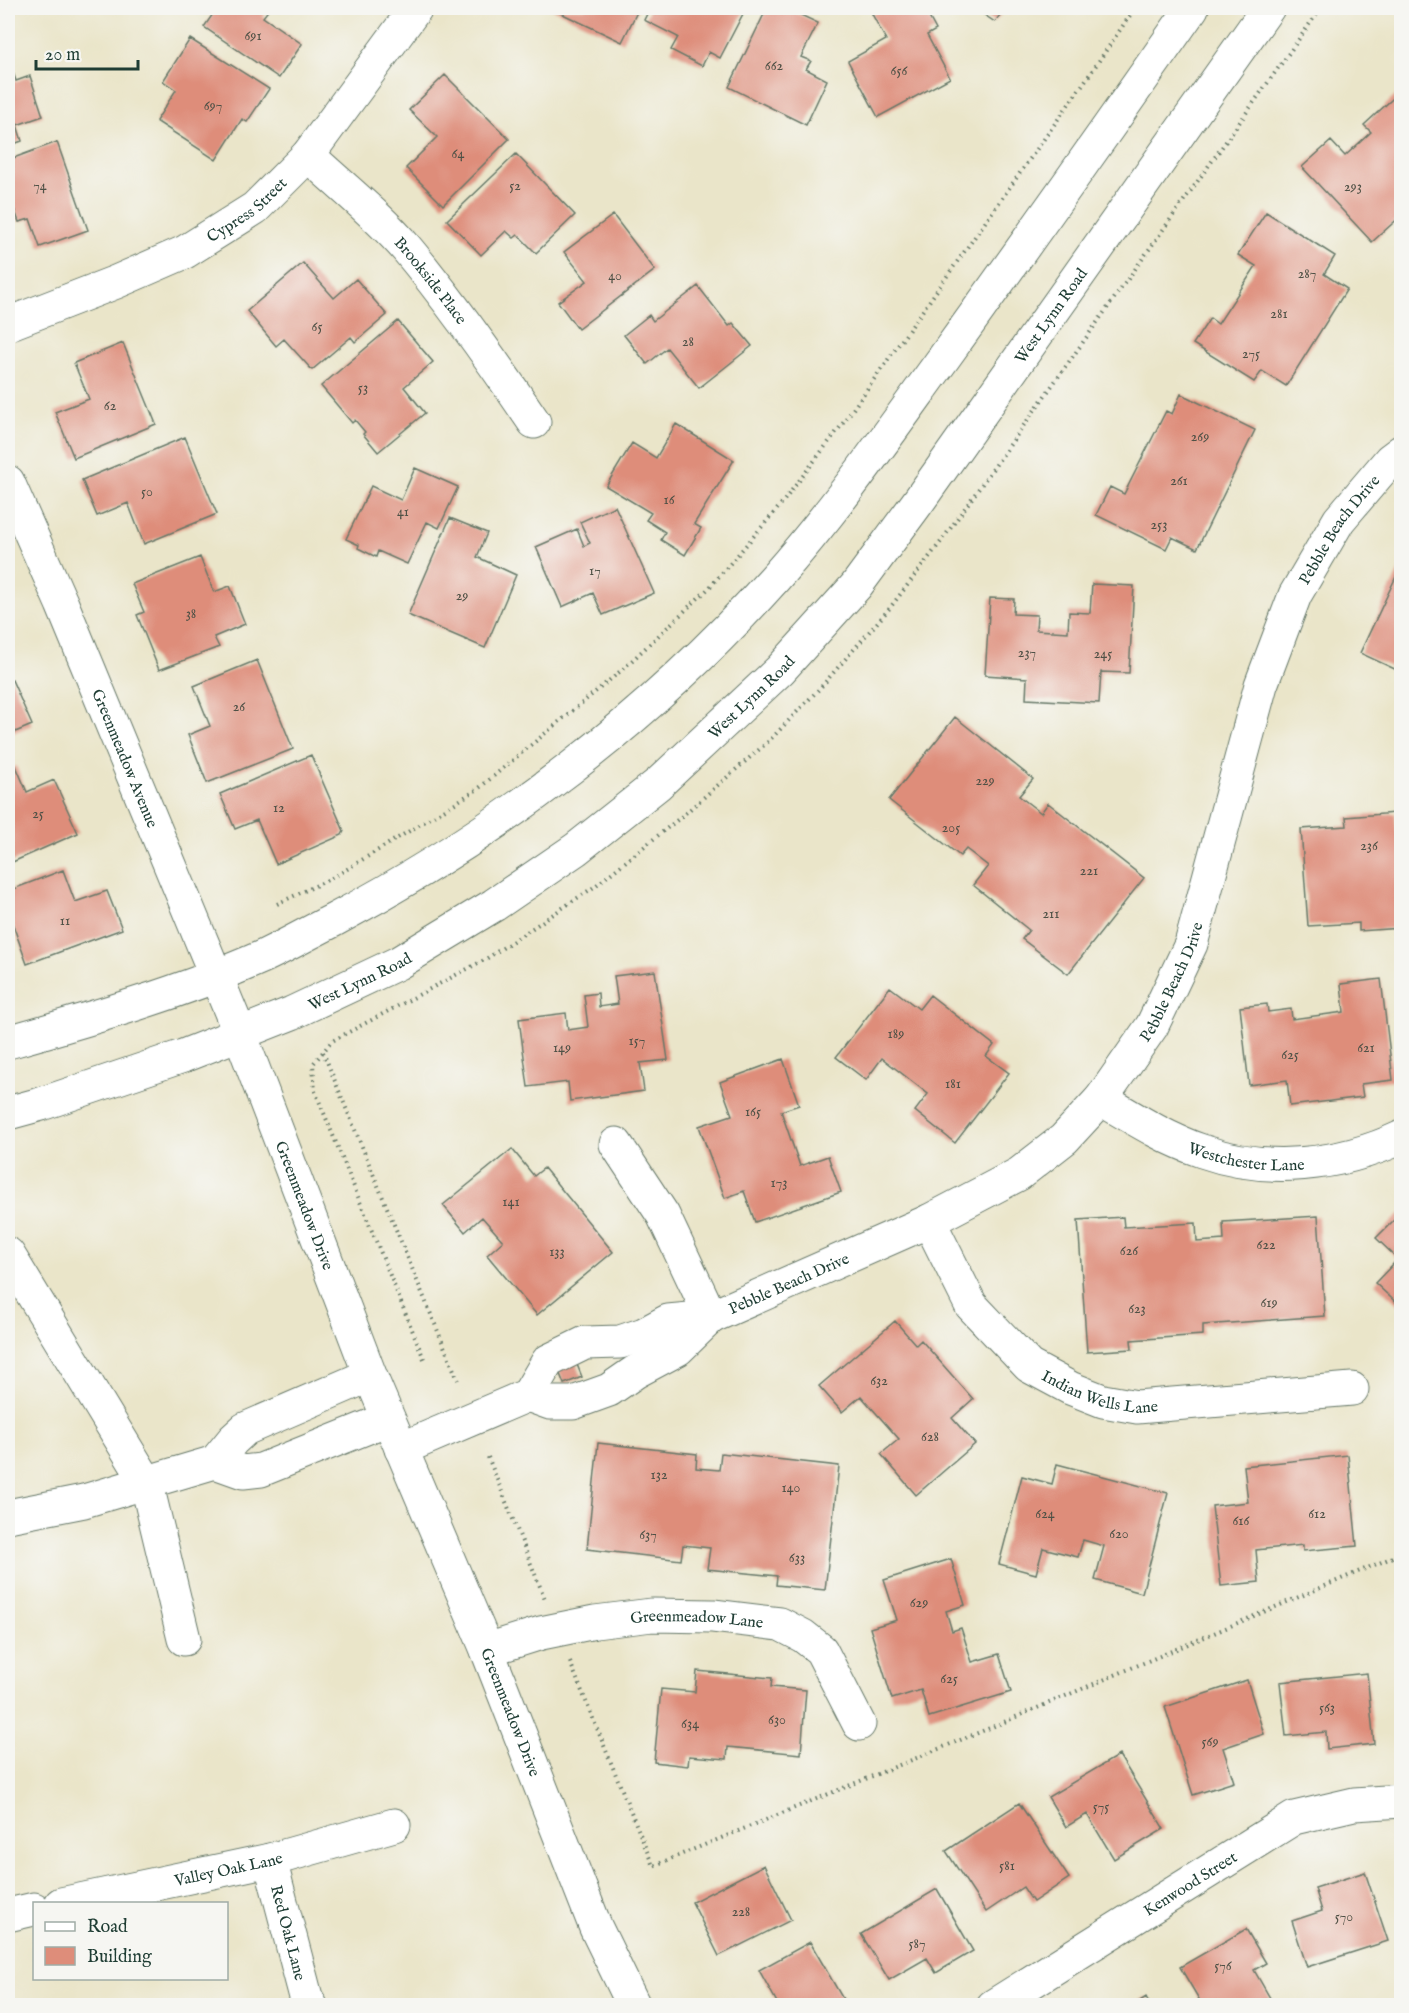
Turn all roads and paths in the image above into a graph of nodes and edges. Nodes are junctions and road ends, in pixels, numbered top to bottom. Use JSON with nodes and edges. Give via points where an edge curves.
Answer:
{"nodes":[{"id":1,"x":416,"y":8,"type":"edge"},
{"id":2,"x":1134,"y":8,"type":"edge"},
{"id":3,"x":1192,"y":8,"type":"edge"},
{"id":4,"x":1268,"y":8,"type":"edge"},
{"id":5,"x":308,"y":155,"type":"junction"},
{"id":6,"x":8,"y":324,"type":"edge"},
{"id":7,"x":534,"y":422,"type":"dead end"},
{"id":8,"x":1401,"y":451,"type":"edge"},
{"id":9,"x":8,"y":482,"type":"edge"},
{"id":10,"x":277,"y":904,"type":"dead end"},
{"id":11,"x":215,"y":976,"type":"junction"},
{"id":12,"x":240,"y":1034,"type":"junction"},
{"id":13,"x":8,"y":1042,"type":"edge"},
{"id":14,"x":323,"y":1052,"type":"dead end"},
{"id":15,"x":1101,"y":1099,"type":"junction"},
{"id":16,"x":8,"y":1113,"type":"edge"},
{"id":17,"x":1401,"y":1137,"type":"edge"},
{"id":18,"x":616,"y":1144,"type":"dead end"},
{"id":19,"x":929,"y":1221,"type":"junction"},
{"id":20,"x":8,"y":1254,"type":"edge"},
{"id":21,"x":711,"y":1317,"type":"junction"},
{"id":22,"x":597,"y":1342,"type":"junction"},
{"id":23,"x":370,"y":1374,"type":"junction"},
{"id":24,"x":458,"y":1380,"type":"dead end"},
{"id":25,"x":620,"y":1384,"type":"junction"},
{"id":26,"x":1352,"y":1389,"type":"dead end"},
{"id":27,"x":528,"y":1395,"type":"junction"},
{"id":28,"x":388,"y":1419,"type":"junction"},
{"id":29,"x":401,"y":1449,"type":"junction"},
{"id":30,"x":215,"y":1462,"type":"junction"},
{"id":31,"x":146,"y":1481,"type":"junction"},
{"id":32,"x":8,"y":1516,"type":"edge"},
{"id":33,"x":184,"y":1639,"type":"dead end"},
{"id":34,"x":487,"y":1650,"type":"junction"},
{"id":35,"x":859,"y":1724,"type":"dead end"},
{"id":36,"x":1401,"y":1801,"type":"edge"},
{"id":37,"x":394,"y":1825,"type":"dead end"},
{"id":38,"x":270,"y":1860,"type":"junction"},
{"id":39,"x":70,"y":1902,"type":"edge"},
{"id":40,"x":33,"y":1909,"type":"edge"},
{"id":41,"x":8,"y":1915,"type":"edge"},
{"id":42,"x":311,"y":2006,"type":"edge"},
{"id":43,"x":634,"y":2006,"type":"edge"},
{"id":44,"x":993,"y":2006,"type":"edge"}],
"edges":[{"from":1,"to":5,"type":"street","name":"Cypress Street"},
{"from":2,"to":10,"type":"path","via":[[841,426],[779,507],[709,588],[623,669],[478,789],[334,877]]},
{"from":3,"to":11,"type":"street","via":[[841,500],[774,579],[715,640],[643,709],[554,781],[473,838],[387,892],[265,956]]},
{"from":4,"to":12,"type":"street","name":"West Lynn Road","via":[[918,502],[856,586],[780,670],[658,784],[576,849],[494,905],[398,963]]},
{"from":5,"to":6,"type":"street","name":"Cypress Street","via":[[255,208],[185,252]]},
{"from":5,"to":7,"type":"street","name":"Brookside Place","via":[[406,249],[486,351]]},
{"from":8,"to":15,"type":"street","name":"Pebble Beach Drive","via":[[1340,520],[1295,595],[1261,685],[1191,944],[1152,1026]]},
{"from":9,"to":11,"type":"street","name":"Greenmeadow Avenue"},
{"from":11,"to":12,"type":"street","name":"Greenmeadow Avenue"},
{"from":11,"to":13,"type":"street","via":[[84,1021]]},
{"from":12,"to":16,"type":"street","name":"West Lynn Road"},
{"from":12,"to":23,"type":"street","name":"Greenmeadow Drive"},
{"from":14,"to":24,"type":"path"},
{"from":15,"to":17,"type":"street","name":"Westchester Lane","via":[[1203,1152],[1260,1164],[1312,1164],[1373,1150]]},
{"from":15,"to":19,"type":"street","name":"Pebble Beach Drive","via":[[1064,1139],[1019,1174]]},
{"from":18,"to":21,"type":"street","via":[[663,1215]]},
{"from":19,"to":21,"type":"street","name":"Pebble Beach Drive"},
{"from":19,"to":26,"type":"street","name":"Indian Wells Lane","via":[[971,1305],[1029,1366],[1070,1388],[1103,1401],[1137,1407]]},
{"from":20,"to":31,"type":"street"},
{"from":21,"to":22,"type":"street","name":"Pebble Beach Drive","via":[[668,1321],[620,1342]]},
{"from":21,"to":25,"type":"street","name":"Pebble Beach Drive","via":[[678,1349]]},
{"from":22,"to":25,"type":"street","via":[[623,1360],[625,1374]]},
{"from":22,"to":27,"type":"street","name":"Pebble Beach Drive","via":[[585,1343],[548,1361]]},
{"from":23,"to":28,"type":"street","name":"Greenmeadow Drive"},
{"from":23,"to":30,"type":"street","via":[[245,1429]]},
{"from":25,"to":27,"type":"street","name":"Pebble Beach Drive","via":[[573,1403],[550,1404]]},
{"from":27,"to":29,"type":"street"},
{"from":28,"to":29,"type":"street","name":"Greenmeadow Drive"},
{"from":28,"to":30,"type":"street","via":[[261,1470],[243,1472]]},
{"from":29,"to":34,"type":"street","name":"Greenmeadow Drive"},
{"from":30,"to":31,"type":"street"},
{"from":31,"to":32,"type":"street","via":[[84,1501]]},
{"from":31,"to":33,"type":"street"},
{"from":34,"to":35,"type":"street","name":"Greenmeadow Lane","via":[[541,1633],[652,1615],[713,1616],[780,1624],[821,1650]]},
{"from":34,"to":43,"type":"street","name":"Greenmeadow Drive","via":[[596,1928]]},
{"from":36,"to":44,"type":"street","name":"Kenwood Street","via":[[1354,1804],[1294,1818]]},
{"from":37,"to":38,"type":"street","name":"Valley Oak Lane"},
{"from":38,"to":39,"type":"street","name":"Valley Oak Lane"},
{"from":38,"to":42,"type":"street","name":"Red Oak Lane"},
{"from":40,"to":41,"type":"street"}]}
